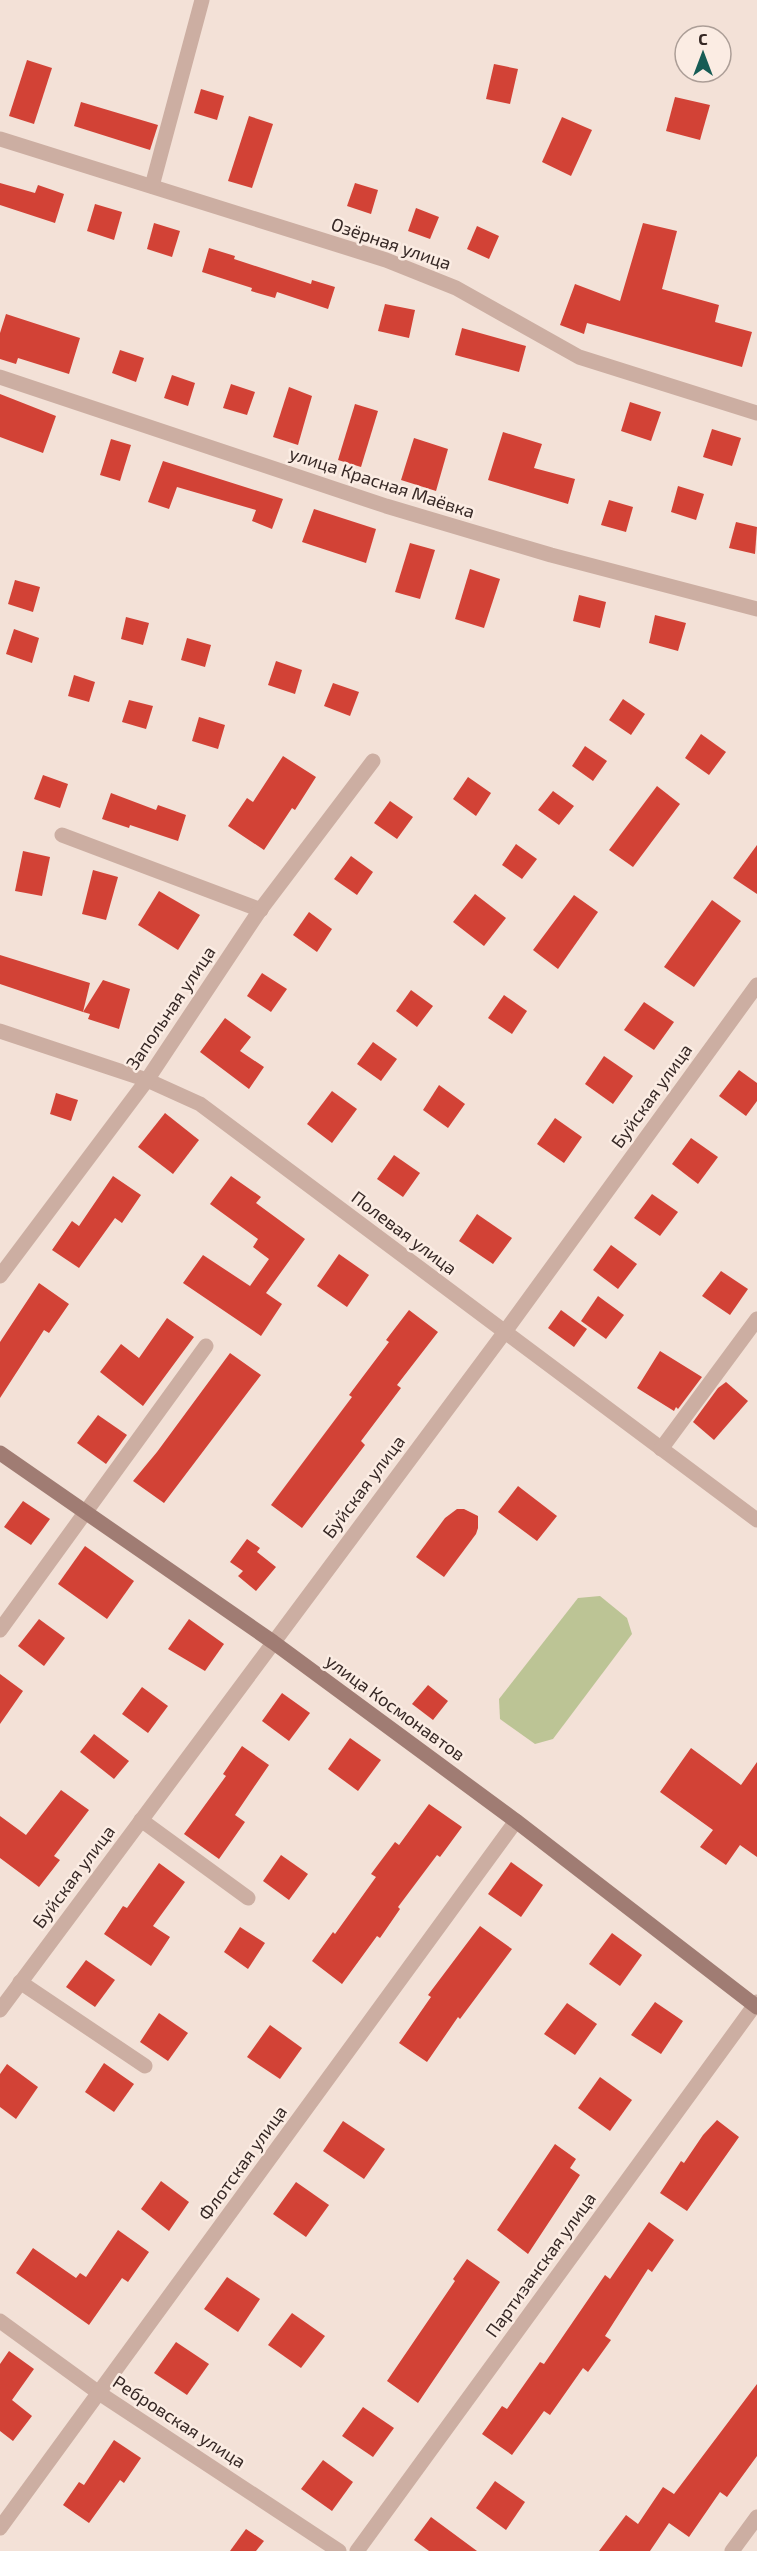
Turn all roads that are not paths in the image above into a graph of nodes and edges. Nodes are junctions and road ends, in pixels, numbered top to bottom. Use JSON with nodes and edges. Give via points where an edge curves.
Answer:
{"nodes":[{"id":1,"x":202,"y":0,"type":"edge"},
{"id":2,"x":0,"y":139,"type":"edge"},
{"id":3,"x":152,"y":186,"type":"junction"},
{"id":4,"x":0,"y":377,"type":"edge"},
{"id":5,"x":757,"y":413,"type":"edge"},
{"id":6,"x":757,"y":609,"type":"edge"},
{"id":7,"x":374,"y":761,"type":"dead end"},
{"id":8,"x":62,"y":835,"type":"dead end"},
{"id":9,"x":261,"y":910,"type":"junction"},
{"id":10,"x":757,"y":986,"type":"edge"},
{"id":11,"x":0,"y":1031,"type":"edge"},
{"id":12,"x":147,"y":1080,"type":"junction"},
{"id":13,"x":0,"y":1276,"type":"edge"},
{"id":14,"x":757,"y":1319,"type":"edge"},
{"id":15,"x":504,"y":1333,"type":"junction"},
{"id":16,"x":206,"y":1346,"type":"dead end"},
{"id":17,"x":661,"y":1449,"type":"junction"},
{"id":18,"x":0,"y":1453,"type":"edge"},
{"id":19,"x":87,"y":1513,"type":"junction"},
{"id":20,"x":757,"y":1520,"type":"edge"},
{"id":21,"x":0,"y":1630,"type":"edge"},
{"id":22,"x":273,"y":1642,"type":"junction"},
{"id":23,"x":141,"y":1820,"type":"junction"},
{"id":24,"x":516,"y":1821,"type":"junction"},
{"id":25,"x":248,"y":1898,"type":"dead end"},
{"id":26,"x":20,"y":1982,"type":"junction"},
{"id":27,"x":756,"y":2004,"type":"edge"},
{"id":28,"x":0,"y":2010,"type":"edge"},
{"id":29,"x":145,"y":2066,"type":"dead end"},
{"id":30,"x":0,"y":2321,"type":"edge"},
{"id":31,"x":99,"y":2393,"type":"junction"},
{"id":32,"x":757,"y":2517,"type":"edge"},
{"id":33,"x":0,"y":2528,"type":"edge"},
{"id":34,"x":339,"y":2551,"type":"edge"},
{"id":35,"x":357,"y":2551,"type":"edge"},
{"id":36,"x":732,"y":2551,"type":"edge"}],
"edges":[{"from":1,"to":3,"type":"street"},
{"from":2,"to":3,"type":"street","name":"Озёрная улица"},
{"from":3,"to":5,"type":"street","name":"Озёрная улица","via":[[386,260],[456,288],[579,357]]},
{"from":4,"to":6,"type":"street","name":"улица Красная Маёвка","via":[[386,506],[551,555]]},
{"from":7,"to":9,"type":"street","name":"Запольная улица"},
{"from":8,"to":9,"type":"street"},
{"from":9,"to":12,"type":"street","name":"Запольная улица"},
{"from":10,"to":15,"type":"street","name":"Буйская улица"},
{"from":11,"to":12,"type":"street","name":"Полевая улица"},
{"from":12,"to":13,"type":"street","name":"Запольная улица"},
{"from":12,"to":15,"type":"street","name":"Полевая улица","via":[[200,1104]]},
{"from":14,"to":17,"type":"street"},
{"from":15,"to":17,"type":"street","name":"Полевая улица"},
{"from":15,"to":22,"type":"street","name":"Буйская улица"},
{"from":16,"to":19,"type":"street"},
{"from":17,"to":20,"type":"street","name":"Полевая улица"},
{"from":18,"to":19,"type":"street","name":"улица Космонавтов"},
{"from":19,"to":21,"type":"street"},
{"from":19,"to":22,"type":"street","name":"улица Космонавтов"},
{"from":22,"to":23,"type":"street","name":"Буйская улица"},
{"from":22,"to":24,"type":"street","name":"улица Космонавтов"},
{"from":23,"to":25,"type":"street"},
{"from":23,"to":26,"type":"street","name":"Буйская улица"},
{"from":24,"to":27,"type":"street","name":"улица Космонавтов"},
{"from":24,"to":31,"type":"street","name":"Флотская улица"},
{"from":26,"to":28,"type":"street","name":"Буйская улица"},
{"from":26,"to":29,"type":"street"},
{"from":27,"to":35,"type":"street","name":"Партизанская улица"},
{"from":30,"to":31,"type":"street","name":"Ребровская улица"},
{"from":31,"to":33,"type":"street","name":"Флотская улица"},
{"from":31,"to":34,"type":"street","name":"Ребровская улица"},
{"from":32,"to":36,"type":"street"}]}
